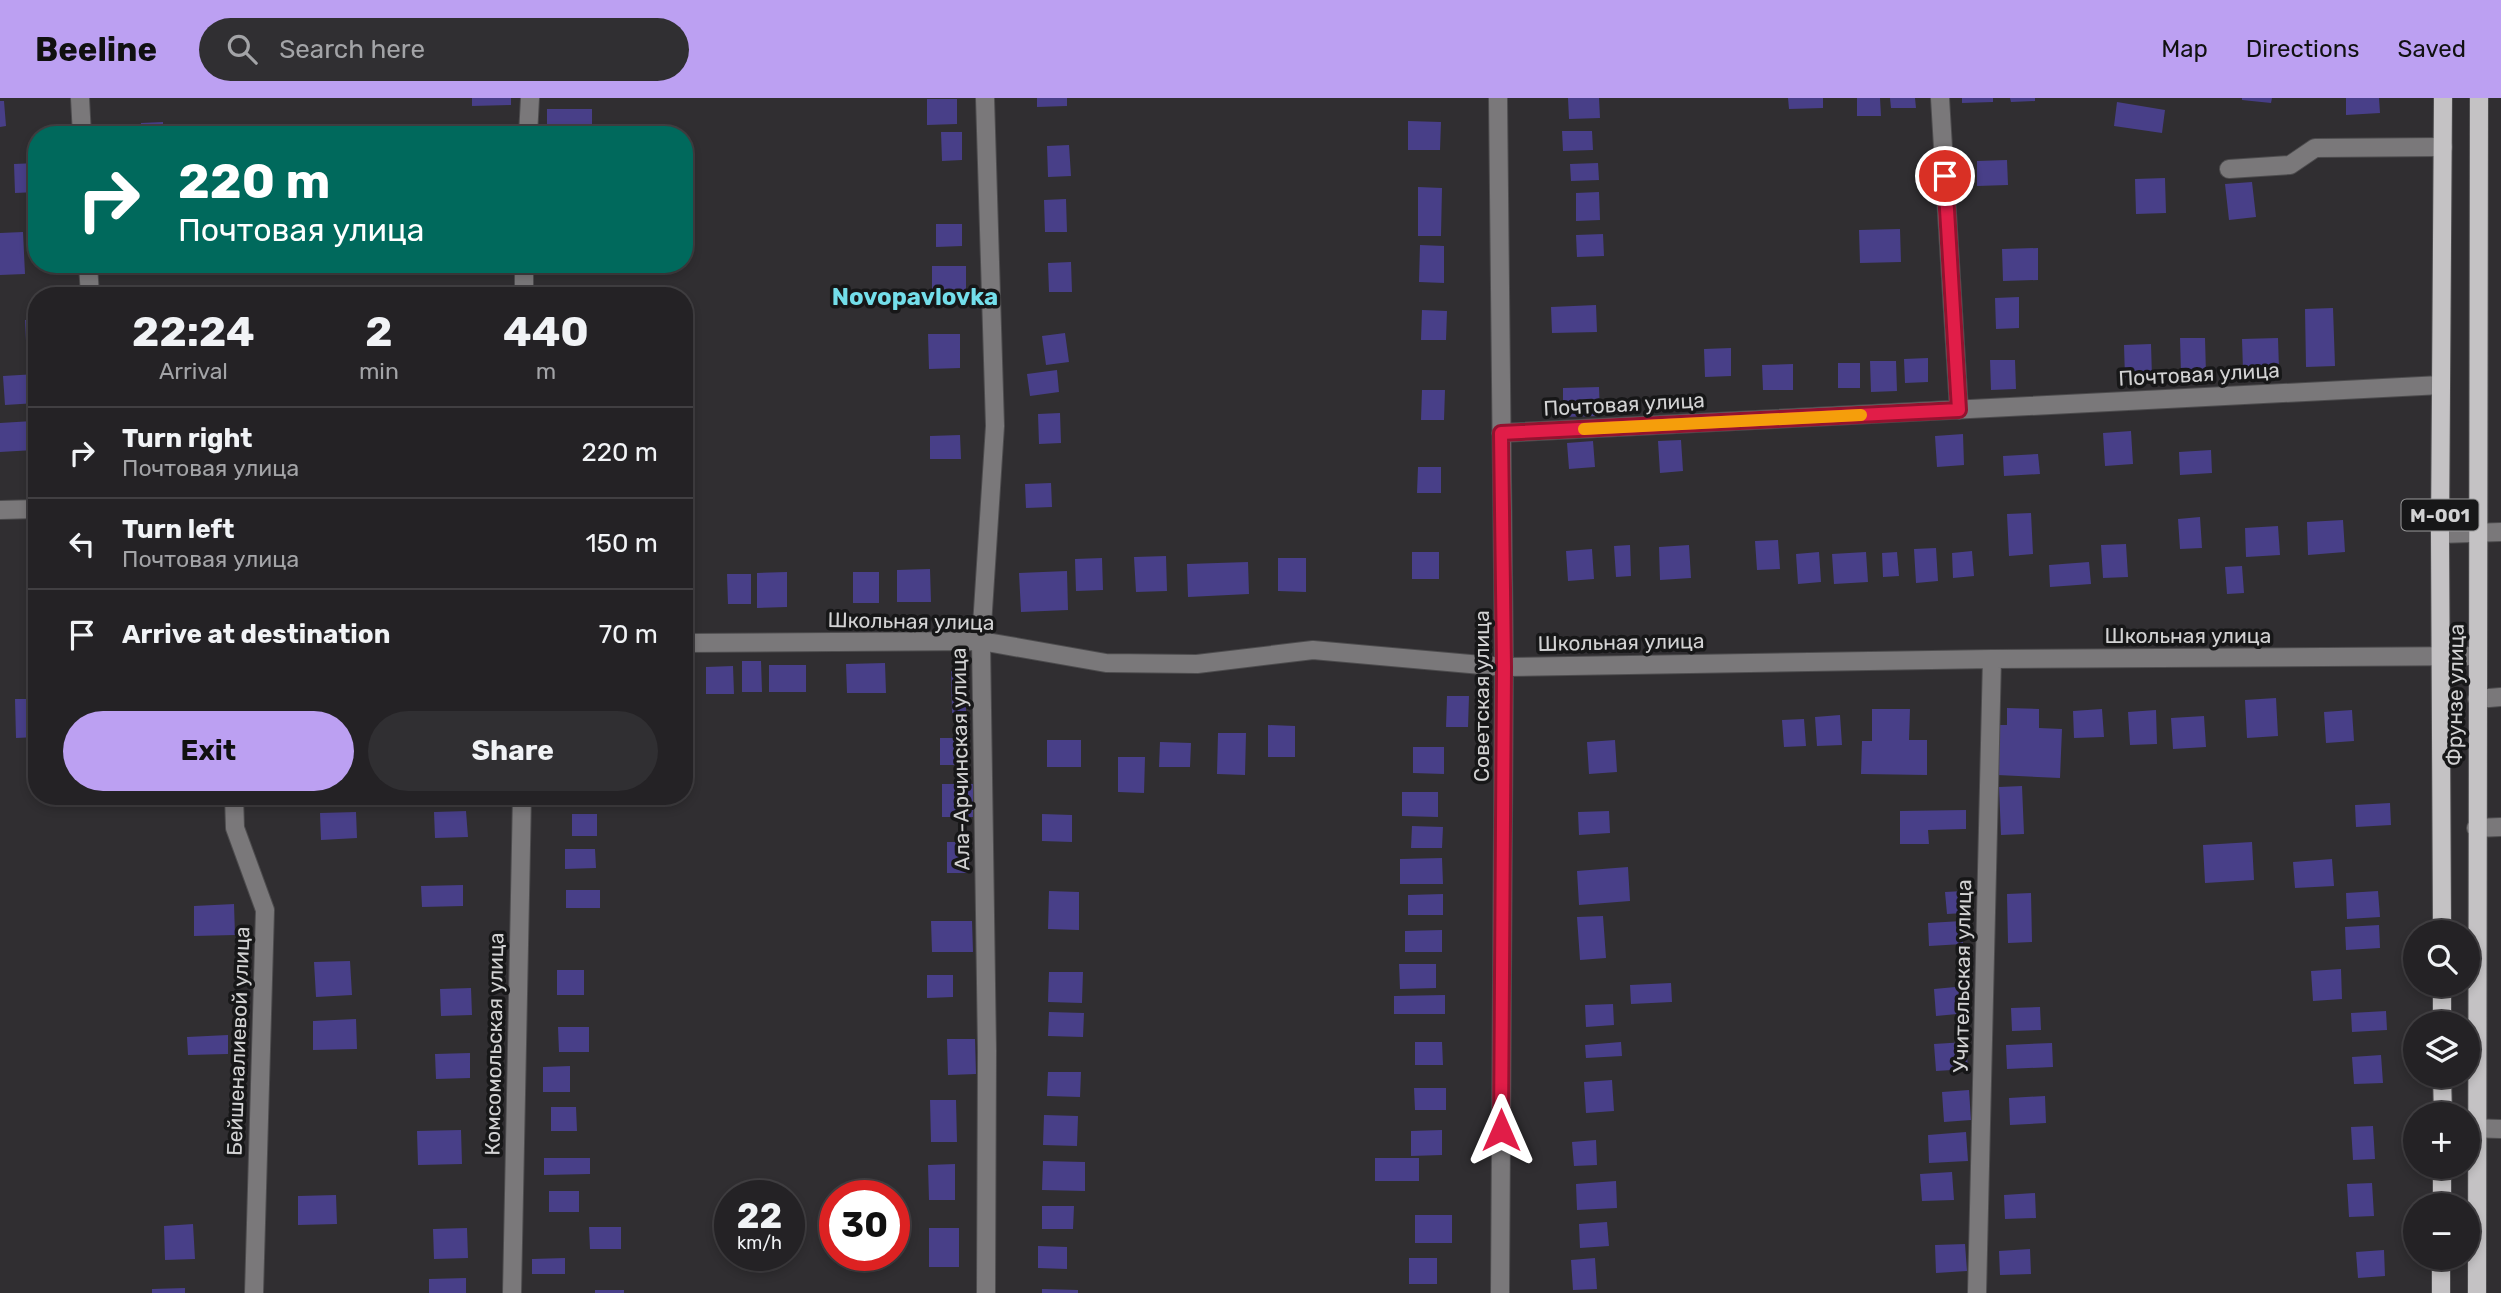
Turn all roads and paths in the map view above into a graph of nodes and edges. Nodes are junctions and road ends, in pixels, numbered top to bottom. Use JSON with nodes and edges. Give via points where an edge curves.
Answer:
{"nodes":[{"id":1,"x":80,"y":98,"type":"edge"},
{"id":2,"x":530,"y":98,"type":"edge"},
{"id":3,"x":985,"y":98,"type":"edge"},
{"id":4,"x":1498,"y":98,"type":"edge"},
{"id":5,"x":1940,"y":98,"type":"edge"},
{"id":6,"x":2443,"y":98,"type":"edge"},
{"id":7,"x":2479,"y":98,"type":"edge"},
{"id":8,"x":82,"y":126,"type":"edge"},
{"id":9,"x":528,"y":126,"type":"edge"},
{"id":10,"x":2443,"y":147,"type":"junction"},
{"id":11,"x":2229,"y":169,"type":"dead end"},
{"id":12,"x":2441,"y":385,"type":"junction"},
{"id":13,"x":1959,"y":410,"type":"junction"},
{"id":14,"x":1501,"y":433,"type":"junction"},
{"id":15,"x":28,"y":509,"type":"edge"},
{"id":16,"x":0,"y":510,"type":"edge"},
{"id":17,"x":2501,"y":532,"type":"edge"},
{"id":18,"x":2479,"y":533,"type":"junction"},
{"id":19,"x":2440,"y":534,"type":"junction"},
{"id":20,"x":981,"y":641,"type":"junction"},
{"id":21,"x":693,"y":643,"type":"edge"},
{"id":22,"x":2441,"y":656,"type":"junction"},
{"id":23,"x":2477,"y":656,"type":"junction"},
{"id":24,"x":1992,"y":659,"type":"junction"},
{"id":25,"x":1504,"y":667,"type":"junction"},
{"id":26,"x":2501,"y":697,"type":"edge"},
{"id":27,"x":2477,"y":699,"type":"junction"},
{"id":28,"x":234,"y":805,"type":"edge"},
{"id":29,"x":522,"y":805,"type":"edge"},
{"id":30,"x":2501,"y":827,"type":"edge"},
{"id":31,"x":2476,"y":828,"type":"junction"},
{"id":32,"x":2442,"y":920,"type":"edge"},
{"id":33,"x":2472,"y":1102,"type":"edge"},
{"id":34,"x":2480,"y":1128,"type":"edge"},
{"id":35,"x":2501,"y":1129,"type":"edge"},
{"id":36,"x":2474,"y":1179,"type":"edge"},
{"id":37,"x":2441,"y":1270,"type":"edge"},
{"id":38,"x":254,"y":1293,"type":"edge"},
{"id":39,"x":512,"y":1293,"type":"edge"},
{"id":40,"x":986,"y":1293,"type":"edge"},
{"id":41,"x":1500,"y":1293,"type":"edge"},
{"id":42,"x":1977,"y":1293,"type":"edge"},
{"id":43,"x":2441,"y":1293,"type":"edge"},
{"id":44,"x":2477,"y":1293,"type":"edge"}],
"edges":[{"from":1,"to":8,"type":"street"},
{"from":2,"to":9,"type":"street"},
{"from":3,"to":20,"type":"street","name":"Ала-Арчинская улица","via":[[995,426]]},
{"from":4,"to":14,"type":"street","name":"Советская улица"},
{"from":5,"to":13,"type":"street"},
{"from":6,"to":10,"type":"main road","name":"Фрунзе улица","number":"M-001"},
{"from":7,"to":18,"type":"main road","name":"Фрунзе улица","number":"M-001"},
{"from":10,"to":11,"type":"street","via":[[2315,148],[2290,165]]},
{"from":10,"to":12,"type":"main road","name":"Фрунзе улица","number":"M-001"},
{"from":12,"to":13,"type":"street","name":"Почтовая улица"},
{"from":12,"to":19,"type":"main road","name":"Фрунзе улица","number":"M-001"},
{"from":13,"to":14,"type":"street","name":"Почтовая улица"},
{"from":14,"to":25,"type":"street","name":"Советская улица"},
{"from":15,"to":16,"type":"street"},
{"from":17,"to":18,"type":"street"},
{"from":18,"to":19,"type":"street"},
{"from":18,"to":23,"type":"main road","name":"Фрунзе улица","number":"M-001"},
{"from":19,"to":22,"type":"main road","name":"Фрунзе улица","number":"M-001"},
{"from":20,"to":21,"type":"street","name":"Школьная улица"},
{"from":20,"to":25,"type":"street","name":"Школьная улица","via":[[1106,663],[1196,664],[1312,650]]},
{"from":20,"to":40,"type":"street","name":"Ала-Арчинская улица"},
{"from":22,"to":23,"type":"street","name":"Школьная улица"},
{"from":22,"to":24,"type":"street","name":"Школьная улица"},
{"from":22,"to":32,"type":"main road","name":"Фрунзе улица","number":"M-001"},
{"from":23,"to":27,"type":"main road","name":"Фрунзе улица","number":"M-001"},
{"from":24,"to":25,"type":"street","name":"Школьная улица"},
{"from":24,"to":42,"type":"street","name":"Учительская улица"},
{"from":25,"to":41,"type":"street","name":"Советская улица"},
{"from":26,"to":27,"type":"street"},
{"from":27,"to":31,"type":"main road","name":"Фрунзе улица","number":"M-001"},
{"from":28,"to":38,"type":"street","name":"Бейшеналиевой улица","via":[[235,828],[265,910]]},
{"from":29,"to":39,"type":"street","name":"Комсомольская улица"},
{"from":30,"to":31,"type":"street"},
{"from":31,"to":33,"type":"main road","name":"Фрунзе улица","number":"M-001"},
{"from":34,"to":35,"type":"street"},
{"from":36,"to":44,"type":"main road","name":"Фрунзе улица","number":"M-001"},
{"from":37,"to":43,"type":"main road"}]}
